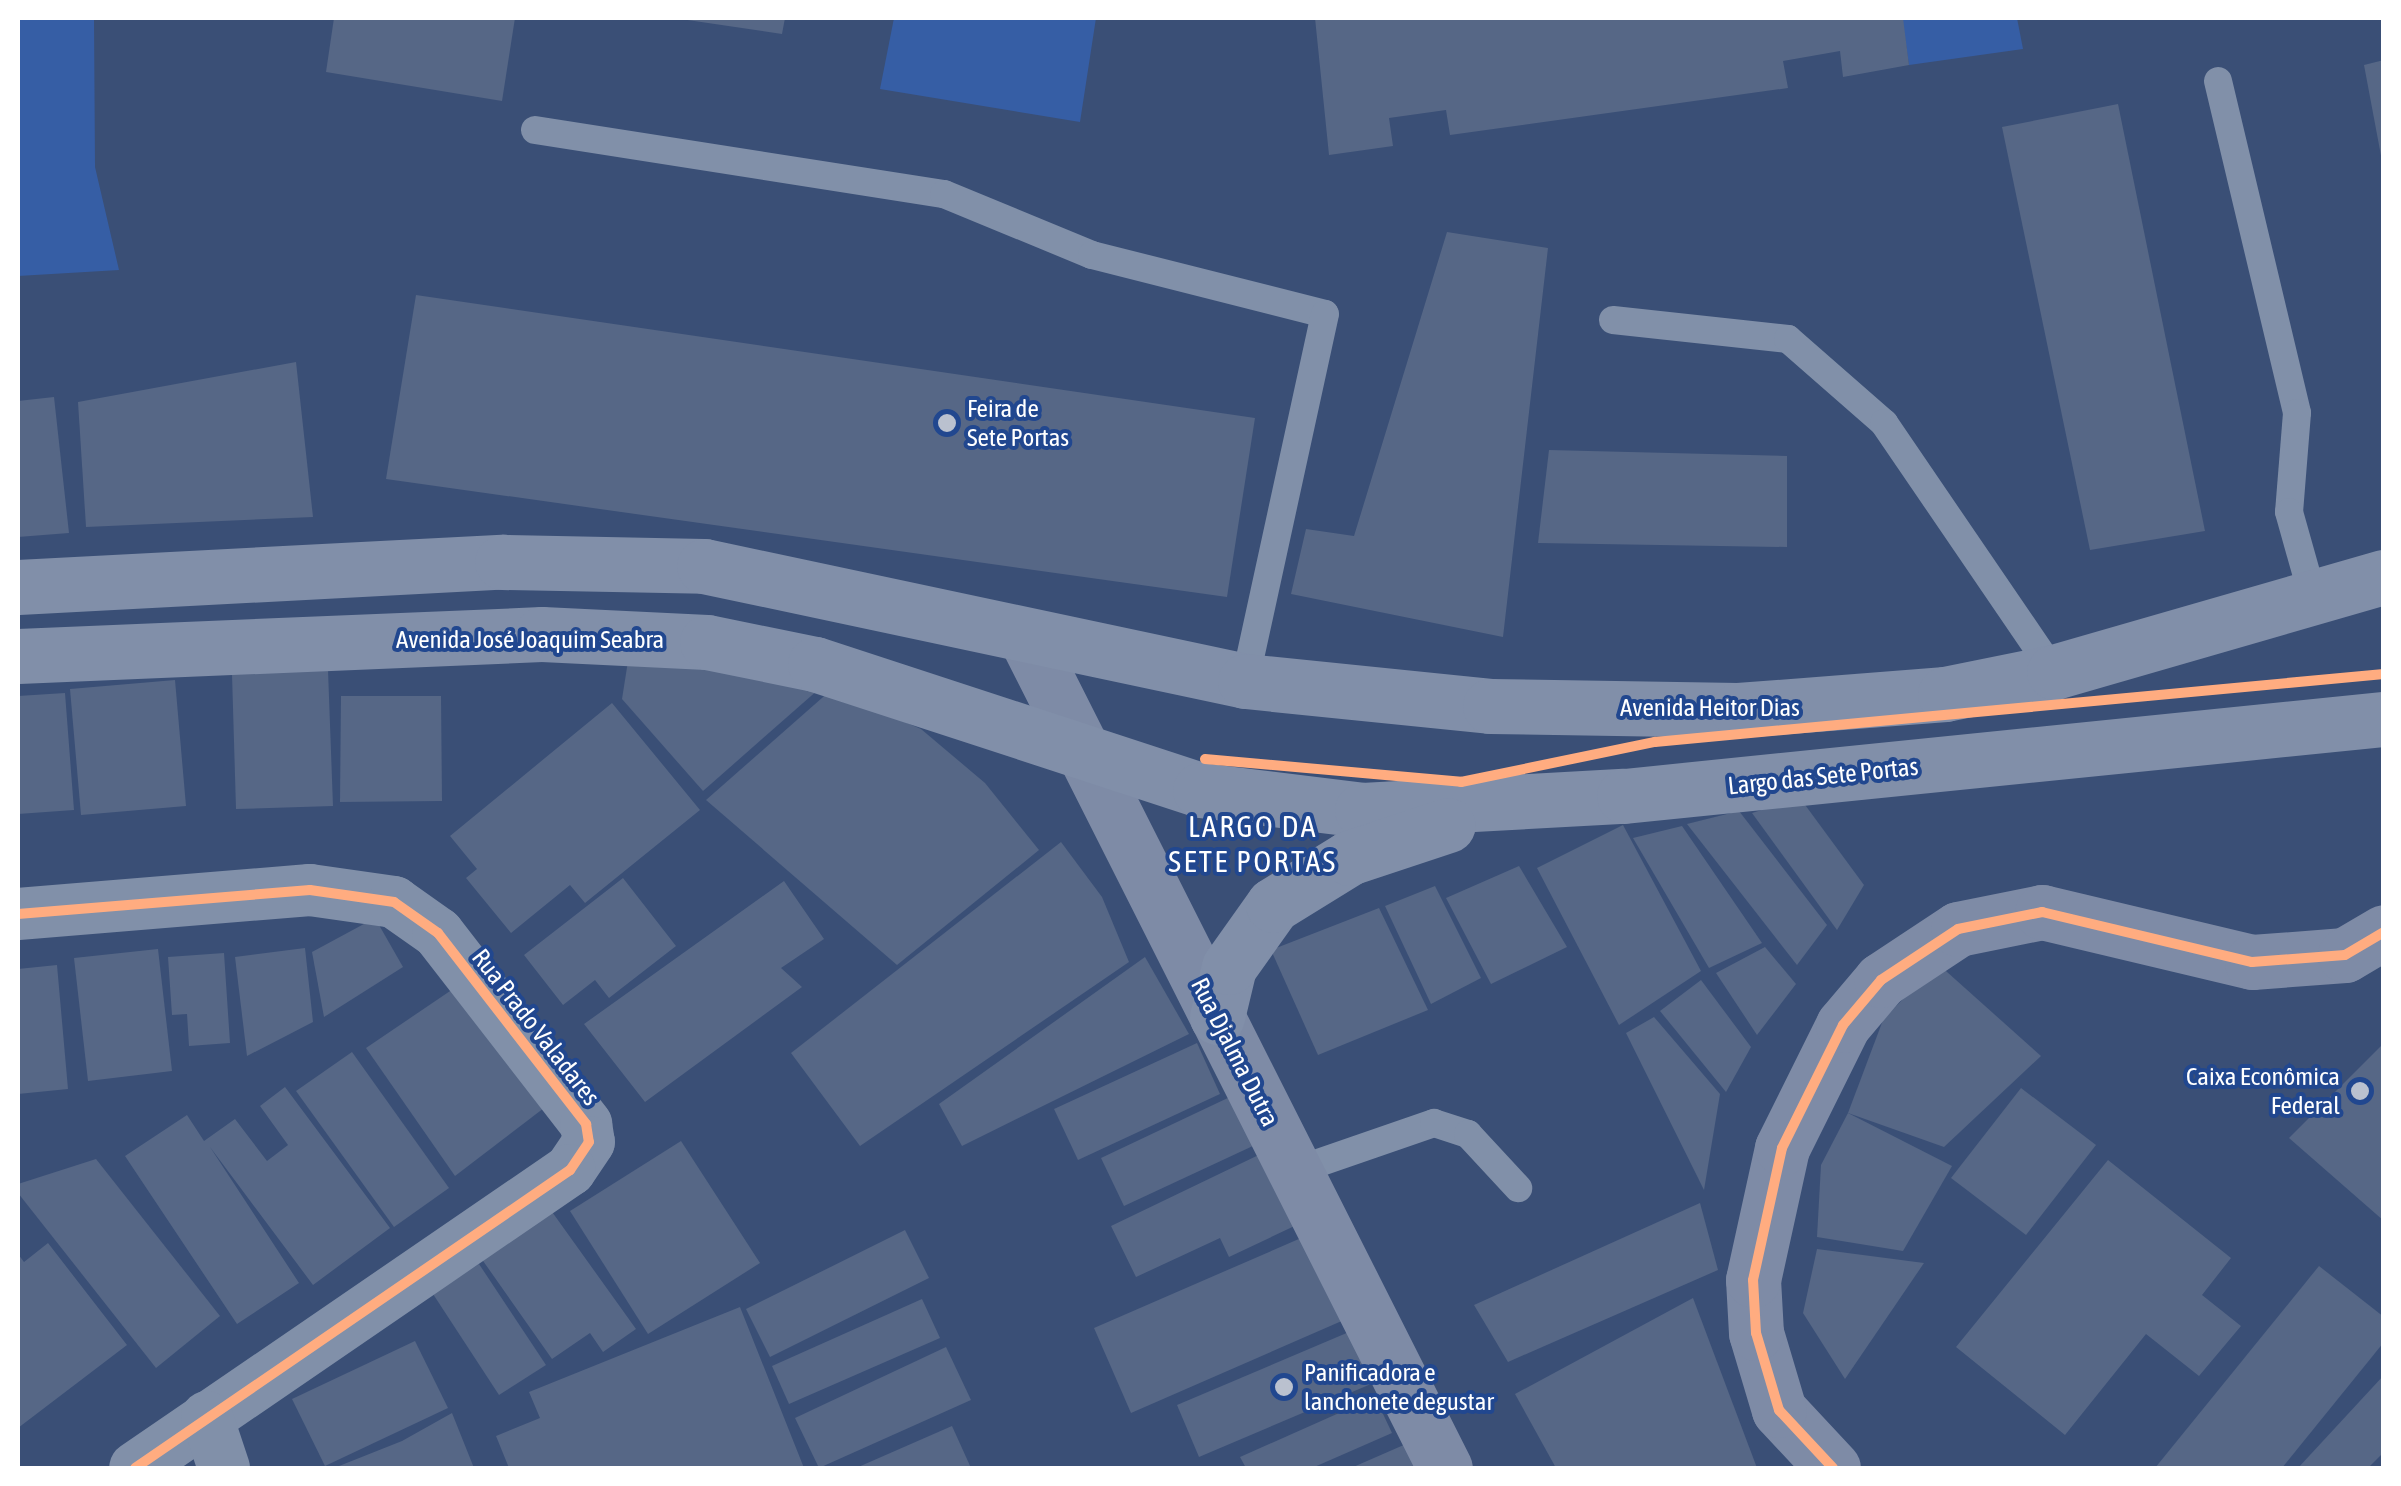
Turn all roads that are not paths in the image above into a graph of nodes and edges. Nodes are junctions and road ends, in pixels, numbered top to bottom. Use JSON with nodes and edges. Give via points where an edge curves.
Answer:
{"nodes":[{"id":1,"x":2218,"y":82,"type":"dead end"},
{"id":2,"x":535,"y":130,"type":"dead end"},
{"id":3,"x":1613,"y":320,"type":"dead end"},
{"id":4,"x":2384,"y":577,"type":"edge"},
{"id":5,"x":18,"y":587,"type":"edge"},
{"id":6,"x":2314,"y":601,"type":"junction"},
{"id":7,"x":1025,"y":636,"type":"junction"},
{"id":8,"x":18,"y":656,"type":"edge"},
{"id":9,"x":2054,"y":672,"type":"junction"},
{"id":10,"x":1245,"y":681,"type":"junction"},
{"id":11,"x":2384,"y":719,"type":"edge"},
{"id":12,"x":1085,"y":758,"type":"junction"},
{"id":13,"x":1500,"y":807,"type":"junction"},
{"id":14,"x":18,"y":914,"type":"edge"},
{"id":15,"x":2384,"y":932,"type":"edge"},
{"id":16,"x":1217,"y":1017,"type":"junction"},
{"id":17,"x":1295,"y":1171,"type":"junction"},
{"id":18,"x":1518,"y":1188,"type":"dead end"},
{"id":19,"x":207,"y":1418,"type":"junction"},
{"id":20,"x":135,"y":1468,"type":"edge"},
{"id":21,"x":224,"y":1468,"type":"edge"},
{"id":22,"x":1445,"y":1468,"type":"edge"},
{"id":23,"x":1833,"y":1468,"type":"edge"}],
"edges":[{"from":1,"to":6,"type":"lane","via":[[2297,413],[2289,512]]},
{"from":2,"to":10,"type":"lane","via":[[944,194],[1092,255],[1326,314]]},
{"from":3,"to":9,"type":"lane","via":[[1788,339],[1884,423]]},
{"from":4,"to":6,"type":"main road","name":"Avenida Heitor Dias"},
{"from":5,"to":7,"type":"main road","via":[[502,562],[704,566]]},
{"from":6,"to":9,"type":"main road","name":"Avenida Heitor Dias"},
{"from":7,"to":10,"type":"main road","name":"Avenida Heitor Dias"},
{"from":7,"to":12,"type":"street","name":"Rua Djalma Dutra"},
{"from":8,"to":12,"type":"main road","name":"Avenida José Joaquim Seabra","via":[[630,634],[815,664]]},
{"from":9,"to":10,"type":"main road","name":"Avenida Heitor Dias","via":[[1945,694],[1738,710],[1490,706]]},
{"from":11,"to":13,"type":"main road","name":"Largo das Sete Portas"},
{"from":12,"to":13,"type":"main road","name":"Largo das Sete Portas","via":[[1261,800]]},
{"from":12,"to":16,"type":"street","name":"Rua Djalma Dutra"},
{"from":13,"to":16,"type":"main road","via":[[1349,858],[1273,905],[1229,967]]},
{"from":14,"to":19,"type":"street","name":"Rua Prado Valadares","via":[[310,890],[394,902],[438,933],[586,1124],[589,1142],[570,1170]]},
{"from":15,"to":23,"type":"street","via":[[2345,955],[2252,962],[2042,912],[1958,929],[1880,980],[1843,1025],[1782,1148],[1754,1280],[1756,1333],[1780,1410]]},
{"from":16,"to":17,"type":"street","name":"Rua Djalma Dutra"},
{"from":17,"to":18,"type":"lane","via":[[1434,1123],[1468,1134]]},
{"from":17,"to":22,"type":"street","name":"Rua Djalma Dutra"},
{"from":19,"to":20,"type":"street","name":"Rua Prado Valadares"},
{"from":19,"to":21,"type":"street"}]}
